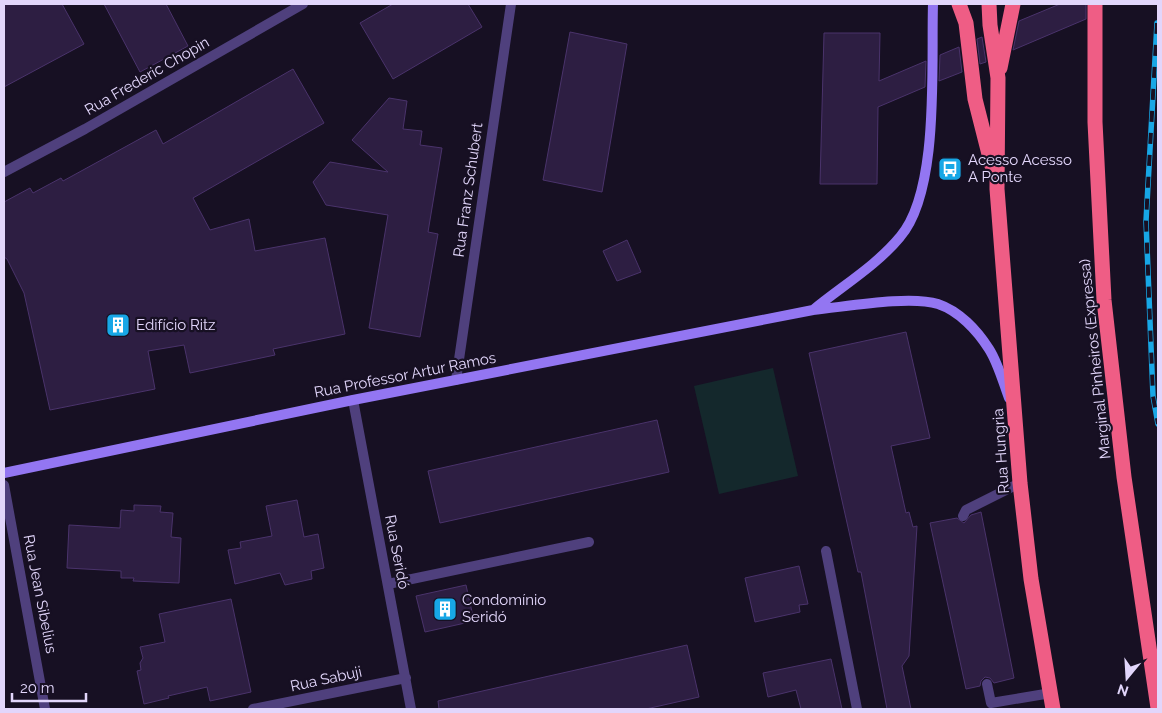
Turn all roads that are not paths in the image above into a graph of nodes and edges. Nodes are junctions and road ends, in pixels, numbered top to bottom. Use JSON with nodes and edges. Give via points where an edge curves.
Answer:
{"nodes":[{"id":1,"x":303,"y":4,"type":"edge"},
{"id":2,"x":511,"y":4,"type":"edge"},
{"id":3,"x":933,"y":4,"type":"edge"},
{"id":4,"x":959,"y":4,"type":"edge"},
{"id":5,"x":989,"y":4,"type":"edge"},
{"id":6,"x":1013,"y":4,"type":"edge"},
{"id":7,"x":1095,"y":4,"type":"edge"},
{"id":8,"x":998,"y":78,"type":"junction"},
{"id":9,"x":4,"y":172,"type":"edge"},
{"id":10,"x":998,"y":189,"type":"junction"},
{"id":11,"x":813,"y":310,"type":"junction"},
{"id":12,"x":456,"y":380,"type":"junction"},
{"id":13,"x":353,"y":400,"type":"junction"},
{"id":14,"x":1016,"y":415,"type":"junction"},
{"id":15,"x":4,"y":473,"type":"edge"},
{"id":16,"x":1020,"y":483,"type":"junction"},
{"id":17,"x":4,"y":485,"type":"edge"},
{"id":18,"x":963,"y":516,"type":"dead end"},
{"id":19,"x":589,"y":542,"type":"dead end"},
{"id":20,"x":826,"y":551,"type":"dead end"},
{"id":21,"x":388,"y":584,"type":"junction"},
{"id":22,"x":406,"y":678,"type":"junction"},
{"id":23,"x":987,"y":684,"type":"dead end"},
{"id":24,"x":1051,"y":693,"type":"junction"},
{"id":25,"x":1158,"y":708,"type":"edge"},
{"id":26,"x":45,"y":709,"type":"edge"},
{"id":27,"x":253,"y":709,"type":"edge"},
{"id":28,"x":411,"y":709,"type":"edge"},
{"id":29,"x":857,"y":709,"type":"edge"},
{"id":30,"x":1053,"y":709,"type":"edge"}],
"edges":[{"from":1,"to":9,"type":"street","name":"Rua Frederic Chopin"},
{"from":2,"to":12,"type":"street","name":"Rua Franz Schubert"},
{"from":3,"to":11,"type":"street","name":"Rua Professor Artur Ramos","via":[[929,131],[918,206],[901,236],[874,263]]},
{"from":4,"to":10,"type":"highway","via":[[966,22],[975,99]]},
{"from":5,"to":8,"type":"highway"},
{"from":6,"to":8,"type":"highway"},
{"from":7,"to":25,"type":"highway","name":"Marginal Pinheiros (Expressa)","via":[[1095,122],[1104,300],[1124,477]]},
{"from":8,"to":10,"type":"highway"},
{"from":10,"to":14,"type":"highway","name":"Rua Hungria"},
{"from":11,"to":12,"type":"street","name":"Rua Professor Artur Ramos"},
{"from":11,"to":14,"type":"street","name":"Rua Professor Artur Ramos","via":[[918,301],[937,304],[954,312],[989,348]]},
{"from":12,"to":13,"type":"street","name":"Rua Professor Artur Ramos"},
{"from":13,"to":15,"type":"street","name":"Rua Professor Artur Ramos"},
{"from":13,"to":21,"type":"street","name":"Rua Seridó"},
{"from":14,"to":16,"type":"highway","name":"Rua Hungria"},
{"from":16,"to":18,"type":"street","via":[[966,510]]},
{"from":16,"to":24,"type":"highway","name":"Rua Hungria","via":[[1031,579]]},
{"from":17,"to":26,"type":"street","name":"Rua Jean Sibelius"},
{"from":19,"to":21,"type":"street"},
{"from":20,"to":29,"type":"street"},
{"from":21,"to":22,"type":"street","name":"Rua Seridó"},
{"from":22,"to":27,"type":"street","name":"Rua Sabuji"},
{"from":22,"to":28,"type":"street","name":"Rua Seridó"},
{"from":23,"to":24,"type":"street","via":[[991,702]]},
{"from":24,"to":30,"type":"highway","name":"Rua Hungria"}]}
